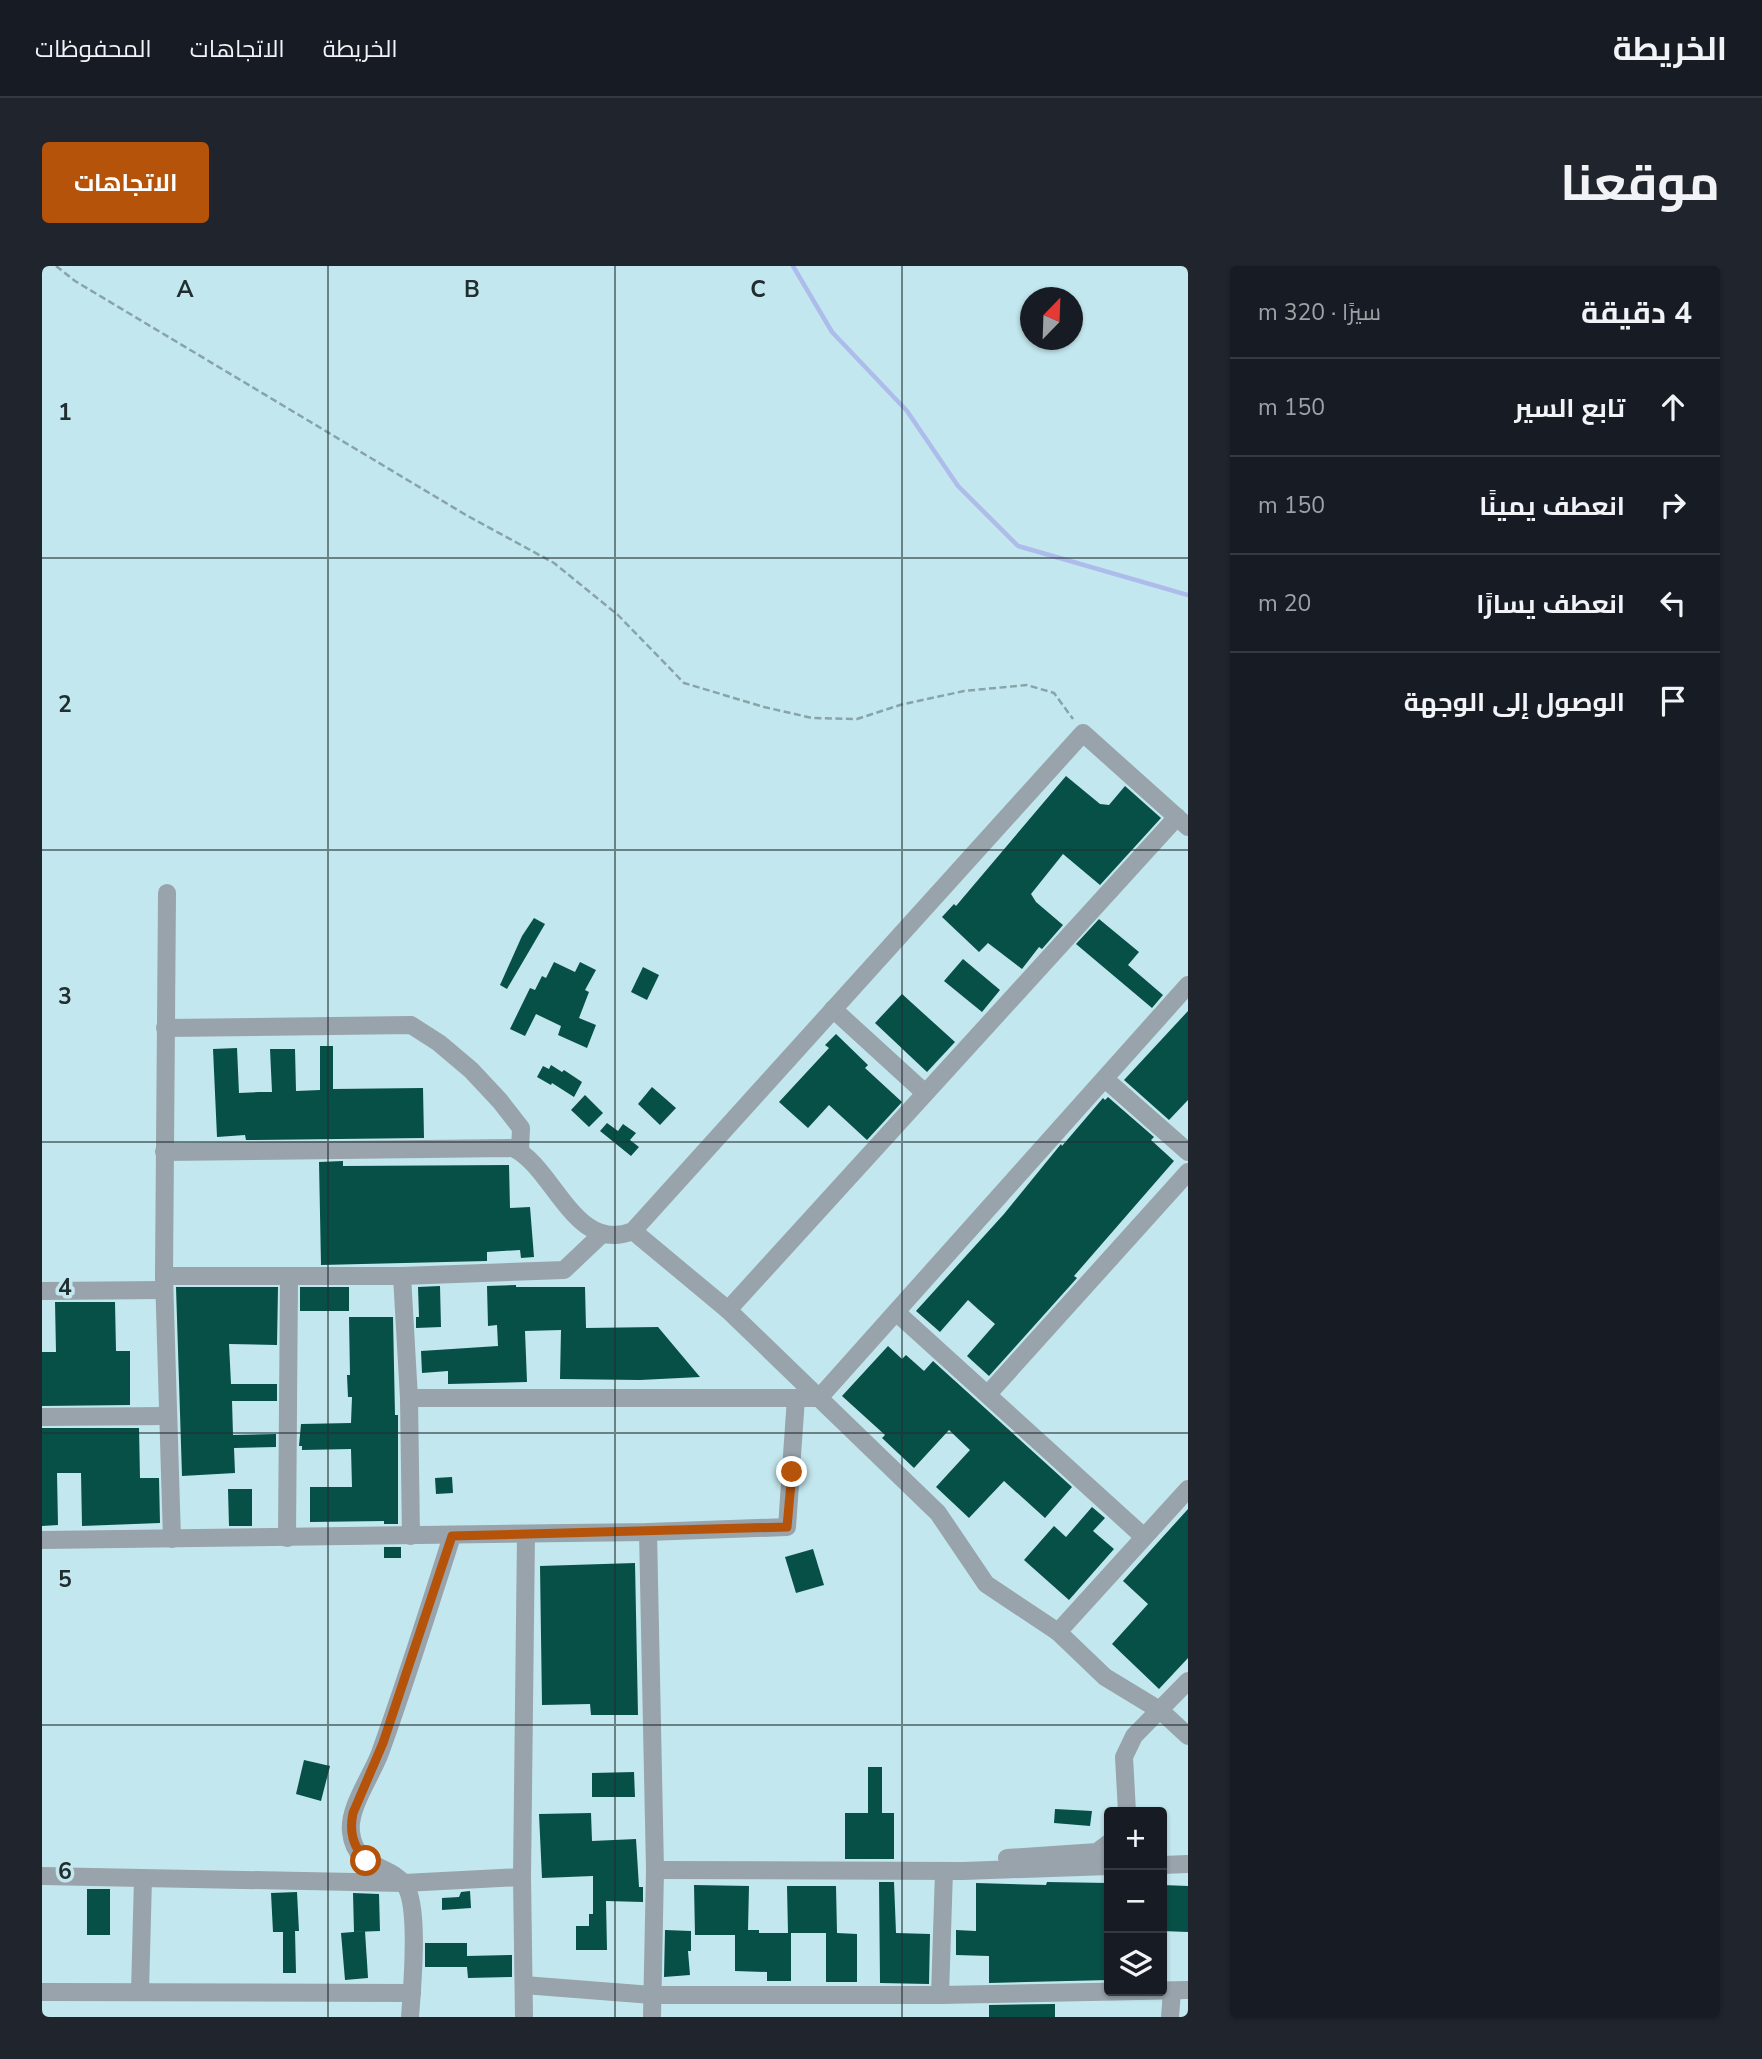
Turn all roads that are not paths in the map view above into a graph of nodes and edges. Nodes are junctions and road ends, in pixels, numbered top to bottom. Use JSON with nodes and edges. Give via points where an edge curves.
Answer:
{"nodes":[{"id":1,"x":1182,"y":822,"type":"edge"},
{"id":2,"x":167,"y":892,"type":"dead end"},
{"id":3,"x":1186,"y":991,"type":"edge"},
{"id":4,"x":833,"y":1009,"type":"junction"},
{"id":5,"x":165,"y":1028,"type":"junction"},
{"id":6,"x":1105,"y":1079,"type":"junction"},
{"id":7,"x":925,"y":1093,"type":"junction"},
{"id":8,"x":520,"y":1151,"type":"junction"},
{"id":9,"x":164,"y":1152,"type":"junction"},
{"id":10,"x":1188,"y":1152,"type":"edge"},
{"id":11,"x":1188,"y":1172,"type":"edge"},
{"id":12,"x":633,"y":1231,"type":"junction"},
{"id":13,"x":602,"y":1234,"type":"junction"},
{"id":14,"x":289,"y":1276,"type":"junction"},
{"id":15,"x":402,"y":1276,"type":"junction"},
{"id":16,"x":164,"y":1283,"type":"junction"},
{"id":17,"x":42,"y":1291,"type":"edge"},
{"id":18,"x":728,"y":1310,"type":"junction"},
{"id":19,"x":896,"y":1312,"type":"junction"},
{"id":20,"x":988,"y":1394,"type":"junction"},
{"id":21,"x":409,"y":1398,"type":"junction"},
{"id":22,"x":796,"y":1398,"type":"junction"},
{"id":23,"x":819,"y":1398,"type":"junction"},
{"id":24,"x":167,"y":1416,"type":"junction"},
{"id":25,"x":42,"y":1417,"type":"edge"},
{"id":26,"x":1188,"y":1489,"type":"edge"},
{"id":27,"x":648,"y":1532,"type":"junction"},
{"id":28,"x":526,"y":1534,"type":"junction"},
{"id":29,"x":411,"y":1536,"type":"junction"},
{"id":30,"x":452,"y":1536,"type":"junction"},
{"id":31,"x":287,"y":1538,"type":"junction"},
{"id":32,"x":1144,"y":1538,"type":"junction"},
{"id":33,"x":172,"y":1539,"type":"junction"},
{"id":34,"x":42,"y":1540,"type":"edge"},
{"id":35,"x":1058,"y":1632,"type":"junction"},
{"id":36,"x":1188,"y":1681,"type":"edge"},
{"id":37,"x":1161,"y":1711,"type":"junction"},
{"id":38,"x":1188,"y":1736,"type":"edge"},
{"id":39,"x":1127,"y":1807,"type":"edge"},
{"id":40,"x":1104,"y":1847,"type":"edge"},
{"id":41,"x":1188,"y":1864,"type":"edge"},
{"id":42,"x":1167,"y":1865,"type":"edge"},
{"id":43,"x":1104,"y":1866,"type":"edge"},
{"id":44,"x":654,"y":1870,"type":"junction"},
{"id":45,"x":944,"y":1871,"type":"junction"},
{"id":46,"x":963,"y":1871,"type":"junction"},
{"id":47,"x":42,"y":1876,"type":"edge"},
{"id":48,"x":522,"y":1877,"type":"junction"},
{"id":49,"x":143,"y":1878,"type":"junction"},
{"id":50,"x":404,"y":1884,"type":"junction"},
{"id":51,"x":524,"y":1985,"type":"junction"},
{"id":52,"x":1180,"y":1990,"type":"edge"},
{"id":53,"x":42,"y":1992,"type":"edge"},
{"id":54,"x":140,"y":1992,"type":"junction"},
{"id":55,"x":412,"y":1993,"type":"junction"},
{"id":56,"x":652,"y":1995,"type":"junction"},
{"id":57,"x":940,"y":1995,"type":"junction"},
{"id":58,"x":410,"y":2017,"type":"edge"},
{"id":59,"x":524,"y":2017,"type":"edge"},
{"id":60,"x":652,"y":2017,"type":"edge"},
{"id":61,"x":1170,"y":2017,"type":"edge"}],
"edges":[{"from":1,"to":4,"type":"street","via":[[1083,733]]},
{"from":1,"to":7,"type":"street"},
{"from":2,"to":5,"type":"street"},
{"from":3,"to":6,"type":"street"},
{"from":4,"to":7,"type":"street"},
{"from":4,"to":12,"type":"street"},
{"from":5,"to":8,"type":"street","via":[[411,1025],[471,1070],[500,1101],[521,1128]]},
{"from":5,"to":9,"type":"street"},
{"from":6,"to":10,"type":"street"},
{"from":6,"to":19,"type":"street"},
{"from":7,"to":18,"type":"street"},
{"from":8,"to":9,"type":"street","via":[[505,1146]]},
{"from":8,"to":13,"type":"street","via":[[576,1216]]},
{"from":9,"to":16,"type":"street"},
{"from":11,"to":20,"type":"street"},
{"from":12,"to":13,"type":"street","via":[[619,1237]]},
{"from":12,"to":18,"type":"street"},
{"from":13,"to":15,"type":"street","via":[[564,1270]]},
{"from":14,"to":15,"type":"street"},
{"from":14,"to":16,"type":"street"},
{"from":14,"to":31,"type":"street"},
{"from":15,"to":21,"type":"street"},
{"from":16,"to":17,"type":"street"},
{"from":16,"to":24,"type":"street"},
{"from":18,"to":23,"type":"street"},
{"from":19,"to":20,"type":"street"},
{"from":19,"to":23,"type":"street"},
{"from":20,"to":32,"type":"street"},
{"from":21,"to":22,"type":"street"},
{"from":21,"to":29,"type":"street"},
{"from":22,"to":23,"type":"street"},
{"from":22,"to":27,"type":"street","via":[[787,1527]]},
{"from":23,"to":35,"type":"street","via":[[938,1513],[986,1584]]},
{"from":24,"to":25,"type":"street"},
{"from":24,"to":33,"type":"street"},
{"from":26,"to":32,"type":"street"},
{"from":27,"to":28,"type":"street"},
{"from":27,"to":44,"type":"street"},
{"from":28,"to":30,"type":"street"},
{"from":28,"to":48,"type":"street"},
{"from":29,"to":30,"type":"street"},
{"from":29,"to":31,"type":"street"},
{"from":30,"to":50,"type":"street","via":[[383,1743],[351,1821],[352,1839],[360,1854]]},
{"from":31,"to":33,"type":"street"},
{"from":32,"to":35,"type":"street"},
{"from":33,"to":34,"type":"street"},
{"from":35,"to":37,"type":"street","via":[[1105,1677]]},
{"from":36,"to":37,"type":"street"},
{"from":37,"to":38,"type":"street"},
{"from":37,"to":39,"type":"street","via":[[1134,1736],[1124,1757]]},
{"from":40,"to":46,"type":"street","via":[[1097,1852],[993,1859]]},
{"from":41,"to":42,"type":"street"},
{"from":43,"to":46,"type":"street"},
{"from":44,"to":45,"type":"street"},
{"from":44,"to":56,"type":"street"},
{"from":45,"to":46,"type":"street"},
{"from":45,"to":57,"type":"street"},
{"from":47,"to":49,"type":"street"},
{"from":48,"to":50,"type":"street"},
{"from":48,"to":51,"type":"street"},
{"from":49,"to":50,"type":"street"},
{"from":49,"to":54,"type":"street"},
{"from":50,"to":55,"type":"street","via":[[412,1920]]},
{"from":51,"to":56,"type":"street"},
{"from":51,"to":59,"type":"street"},
{"from":52,"to":57,"type":"street"},
{"from":52,"to":61,"type":"street"},
{"from":53,"to":54,"type":"street"},
{"from":54,"to":55,"type":"street"},
{"from":55,"to":58,"type":"street"},
{"from":56,"to":57,"type":"street"},
{"from":56,"to":60,"type":"street"}]}
